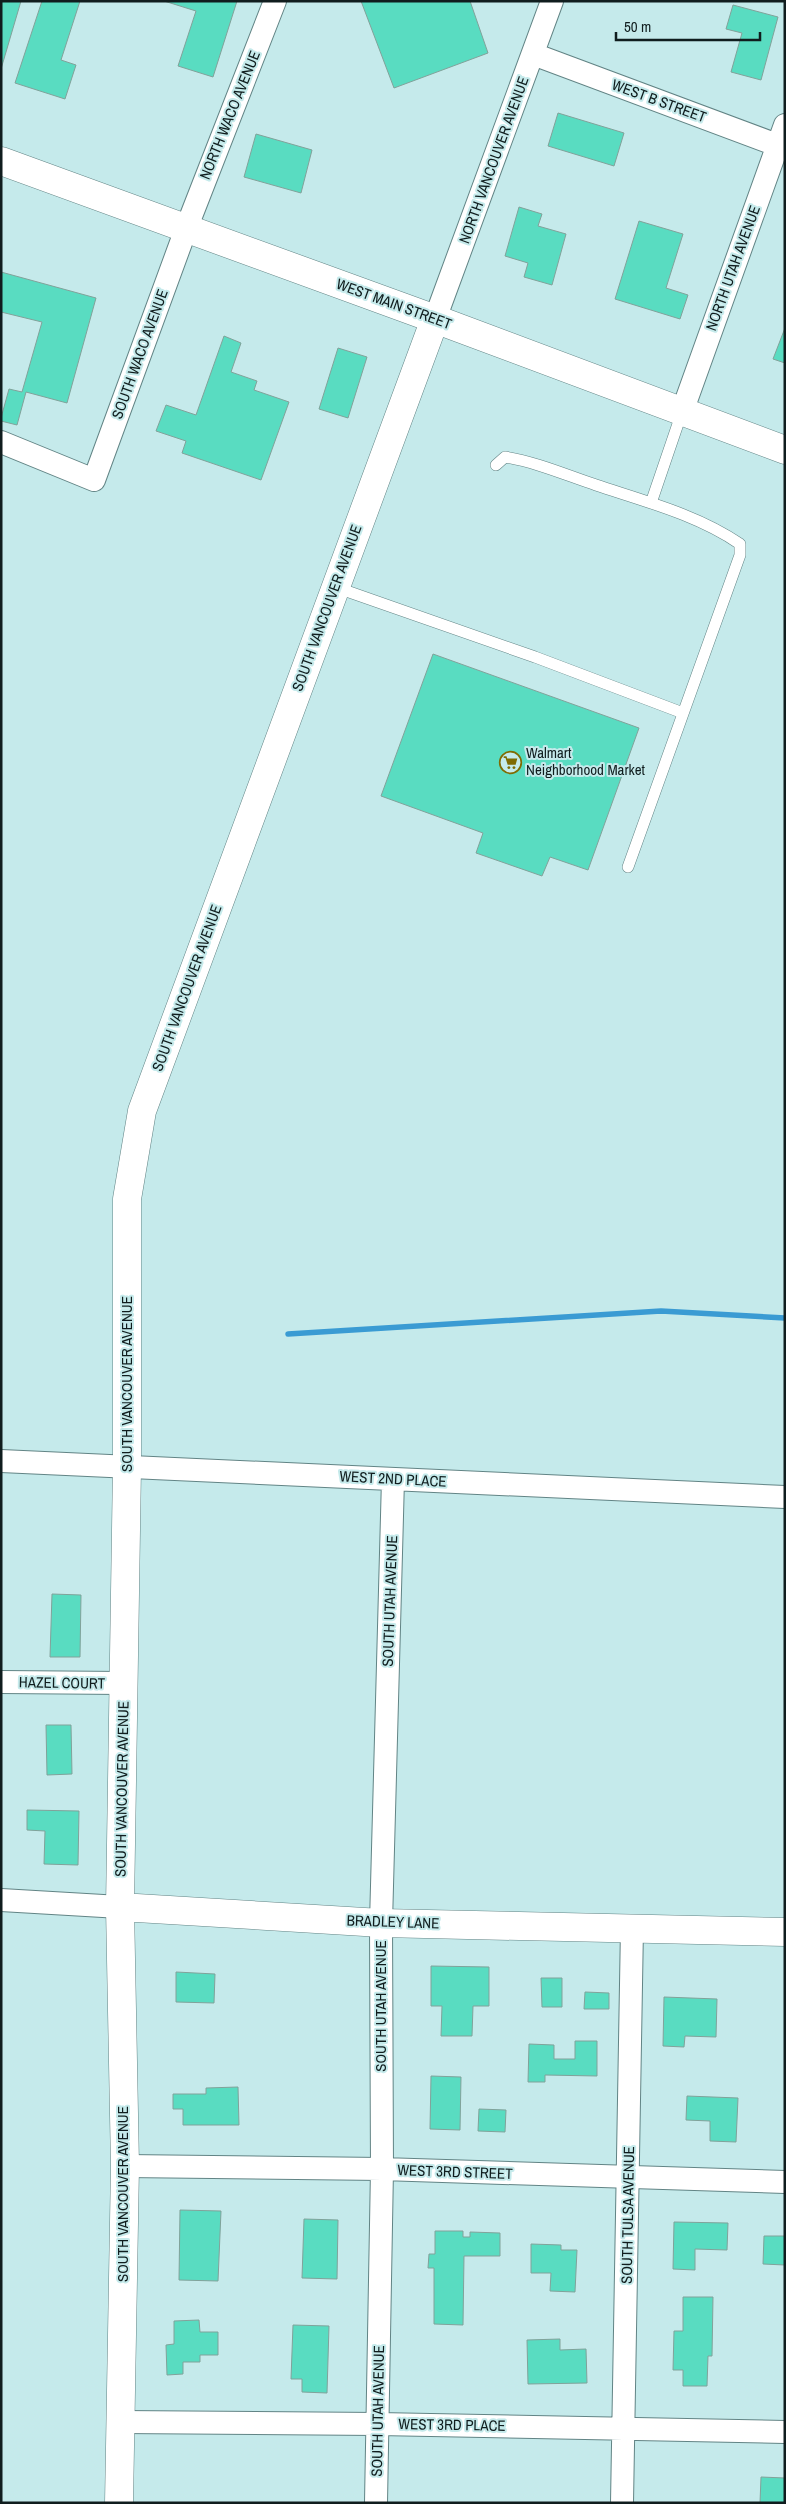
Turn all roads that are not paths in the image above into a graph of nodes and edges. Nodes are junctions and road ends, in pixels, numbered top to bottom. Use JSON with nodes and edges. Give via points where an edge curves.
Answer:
{"nodes":[{"id":1,"x":275,"y":1,"type":"edge"},
{"id":2,"x":552,"y":1,"type":"edge"},
{"id":3,"x":533,"y":54,"type":"junction"},
{"id":4,"x":782,"y":139,"type":"edge"},
{"id":5,"x":1,"y":161,"type":"edge"},
{"id":6,"x":186,"y":229,"type":"junction"},
{"id":7,"x":435,"y":319,"type":"junction"},
{"id":8,"x":682,"y":412,"type":"junction"},
{"id":9,"x":1,"y":442,"type":"edge"},
{"id":10,"x":785,"y":450,"type":"edge"},
{"id":11,"x":496,"y":465,"type":"dead end"},
{"id":12,"x":651,"y":504,"type":"junction"},
{"id":13,"x":335,"y":587,"type":"junction"},
{"id":14,"x":684,"y":713,"type":"junction"},
{"id":15,"x":628,"y":867,"type":"dead end"},
{"id":16,"x":1,"y":1461,"type":"edge"},
{"id":17,"x":127,"y":1467,"type":"junction"},
{"id":18,"x":393,"y":1479,"type":"junction"},
{"id":19,"x":785,"y":1497,"type":"edge"},
{"id":20,"x":1,"y":1682,"type":"edge"},
{"id":21,"x":124,"y":1683,"type":"junction"},
{"id":22,"x":1,"y":1900,"type":"edge"},
{"id":23,"x":120,"y":1907,"type":"junction"},
{"id":24,"x":381,"y":1923,"type":"junction"},
{"id":25,"x":632,"y":1927,"type":"junction"},
{"id":26,"x":785,"y":1932,"type":"edge"},
{"id":27,"x":125,"y":2166,"type":"junction"},
{"id":28,"x":382,"y":2169,"type":"junction"},
{"id":29,"x":629,"y":2178,"type":"junction"},
{"id":30,"x":785,"y":2182,"type":"edge"},
{"id":31,"x":120,"y":2422,"type":"junction"},
{"id":32,"x":378,"y":2424,"type":"junction"},
{"id":33,"x":623,"y":2429,"type":"junction"},
{"id":34,"x":785,"y":2432,"type":"edge"},
{"id":35,"x":119,"y":2503,"type":"edge"},
{"id":36,"x":376,"y":2503,"type":"edge"},
{"id":37,"x":622,"y":2503,"type":"edge"}],
"edges":[{"from":1,"to":6,"type":"street","name":"NORTH WACO AVENUE"},
{"from":2,"to":3,"type":"street","name":"NORTH VANCOUVER AVENUE"},
{"from":3,"to":4,"type":"street","name":"WEST B STREET"},
{"from":3,"to":7,"type":"street","name":"NORTH VANCOUVER AVENUE"},
{"from":4,"to":8,"type":"street","name":"NORTH UTAH AVENUE"},
{"from":5,"to":6,"type":"street","name":"WEST MAIN STREET"},
{"from":6,"to":7,"type":"street","name":"WEST MAIN STREET"},
{"from":6,"to":9,"type":"street","name":"SOUTH WACO AVENUE","via":[[94,480]]},
{"from":7,"to":8,"type":"street","name":"WEST MAIN STREET"},
{"from":7,"to":13,"type":"street","name":"SOUTH VANCOUVER AVENUE"},
{"from":8,"to":10,"type":"street","name":"WEST MAIN STREET"},
{"from":8,"to":12,"type":"lane"},
{"from":11,"to":12,"type":"lane","via":[[505,457],[519,459]]},
{"from":12,"to":14,"type":"lane","via":[[721,531],[740,544],[740,555]]},
{"from":13,"to":14,"type":"lane"},
{"from":13,"to":17,"type":"street","name":"SOUTH VANCOUVER AVENUE","via":[[142,1111],[127,1199]]},
{"from":14,"to":15,"type":"lane"},
{"from":16,"to":17,"type":"street","name":"WEST 2ND PLACE"},
{"from":17,"to":18,"type":"street","name":"WEST 2ND PLACE"},
{"from":17,"to":21,"type":"street","name":"SOUTH VANCOUVER AVENUE"},
{"from":18,"to":19,"type":"street","name":"WEST 2ND PLACE"},
{"from":18,"to":24,"type":"street","name":"SOUTH UTAH AVENUE"},
{"from":20,"to":21,"type":"street","name":"HAZEL COURT"},
{"from":21,"to":23,"type":"street","name":"SOUTH VANCOUVER AVENUE"},
{"from":22,"to":23,"type":"street","name":"BRADLEY LANE"},
{"from":23,"to":24,"type":"street","name":"BRADLEY LANE"},
{"from":23,"to":27,"type":"street","name":"SOUTH VANCOUVER AVENUE"},
{"from":24,"to":25,"type":"street","name":"BRADLEY LANE"},
{"from":24,"to":28,"type":"street","name":"SOUTH UTAH AVENUE"},
{"from":25,"to":26,"type":"street","name":"BRADLEY LANE"},
{"from":25,"to":29,"type":"street","name":"SOUTH TULSA AVENUE"},
{"from":27,"to":28,"type":"street","name":"WEST 3RD STREET"},
{"from":27,"to":31,"type":"street","name":"SOUTH VANCOUVER AVENUE"},
{"from":28,"to":29,"type":"street","name":"WEST 3RD STREET"},
{"from":28,"to":32,"type":"street","name":"SOUTH UTAH AVENUE"},
{"from":29,"to":30,"type":"street","name":"WEST 3RD STREET"},
{"from":29,"to":33,"type":"street","name":"SOUTH TULSA AVENUE"},
{"from":31,"to":32,"type":"street","name":"WEST 3RD PLACE"},
{"from":31,"to":35,"type":"street","name":"SOUTH VANCOUVER AVENUE"},
{"from":32,"to":33,"type":"street","name":"WEST 3RD PLACE"},
{"from":32,"to":36,"type":"street","name":"SOUTH UTAH AVENUE"},
{"from":33,"to":34,"type":"street","name":"WEST 3RD PLACE"},
{"from":33,"to":37,"type":"street","name":"SOUTH TULSA AVENUE"}]}
